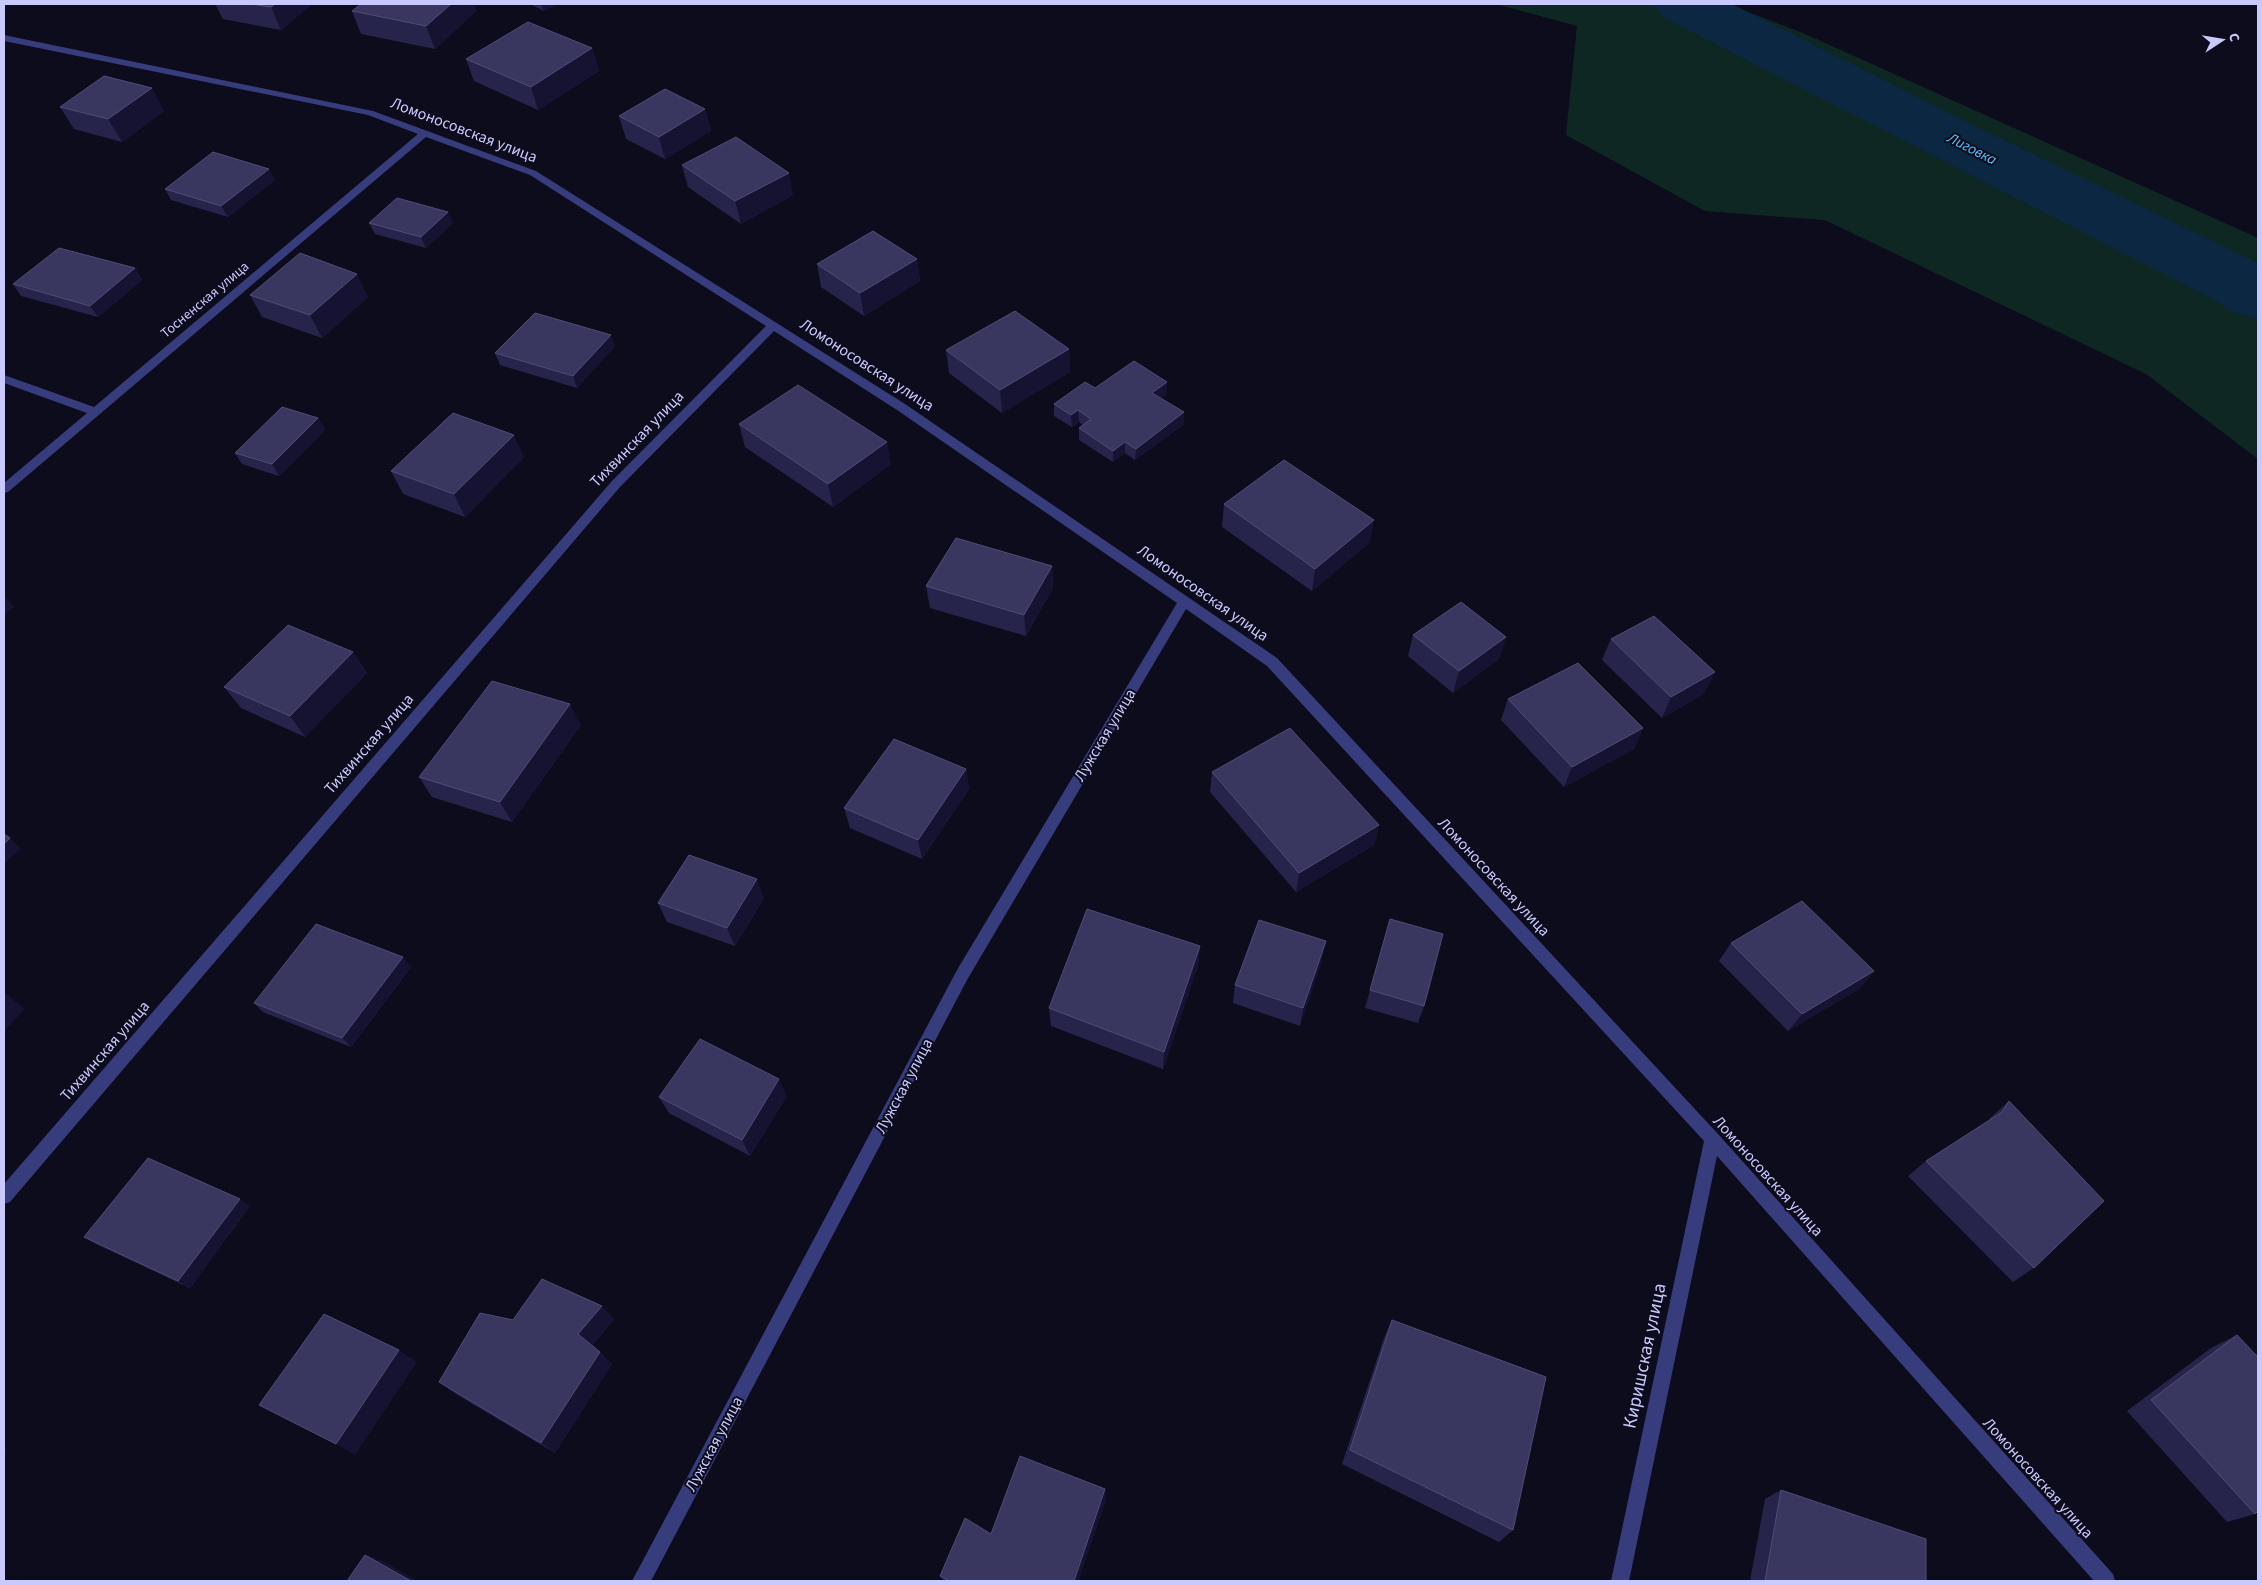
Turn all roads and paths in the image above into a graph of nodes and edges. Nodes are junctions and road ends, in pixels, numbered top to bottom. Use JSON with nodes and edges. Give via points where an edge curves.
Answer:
{"nodes":[{"id":1,"x":4,"y":38,"type":"edge"},
{"id":2,"x":425,"y":133,"type":"junction"},
{"id":3,"x":773,"y":326,"type":"junction"},
{"id":4,"x":4,"y":379,"type":"edge"},
{"id":5,"x":96,"y":412,"type":"junction"},
{"id":6,"x":4,"y":489,"type":"edge"},
{"id":7,"x":1184,"y":602,"type":"junction"},
{"id":8,"x":1712,"y":1139,"type":"junction"},
{"id":9,"x":4,"y":1196,"type":"edge"},
{"id":10,"x":641,"y":1581,"type":"edge"},
{"id":11,"x":1620,"y":1581,"type":"edge"},
{"id":12,"x":2106,"y":1581,"type":"edge"}],
"edges":[{"from":1,"to":2,"type":"street","name":"Ломоносовская улица","via":[[370,113]]},
{"from":2,"to":3,"type":"street","name":"Ломоносовская улица","via":[[533,173]]},
{"from":2,"to":5,"type":"street","name":"Тосненская улица"},
{"from":3,"to":7,"type":"street","name":"Ломоносовская улица","via":[[901,407]]},
{"from":3,"to":9,"type":"street","name":"Тихвинская улица","via":[[616,484]]},
{"from":4,"to":5,"type":"street"},
{"from":5,"to":6,"type":"street","name":"Тосненская улица"},
{"from":7,"to":8,"type":"street","name":"Ломоносовская улица","via":[[1272,662]]},
{"from":7,"to":10,"type":"street","name":"Лужская улица","via":[[962,975]]},
{"from":8,"to":11,"type":"street","name":"Киришская улица"},
{"from":8,"to":12,"type":"street","name":"Ломоносовская улица"}]}
